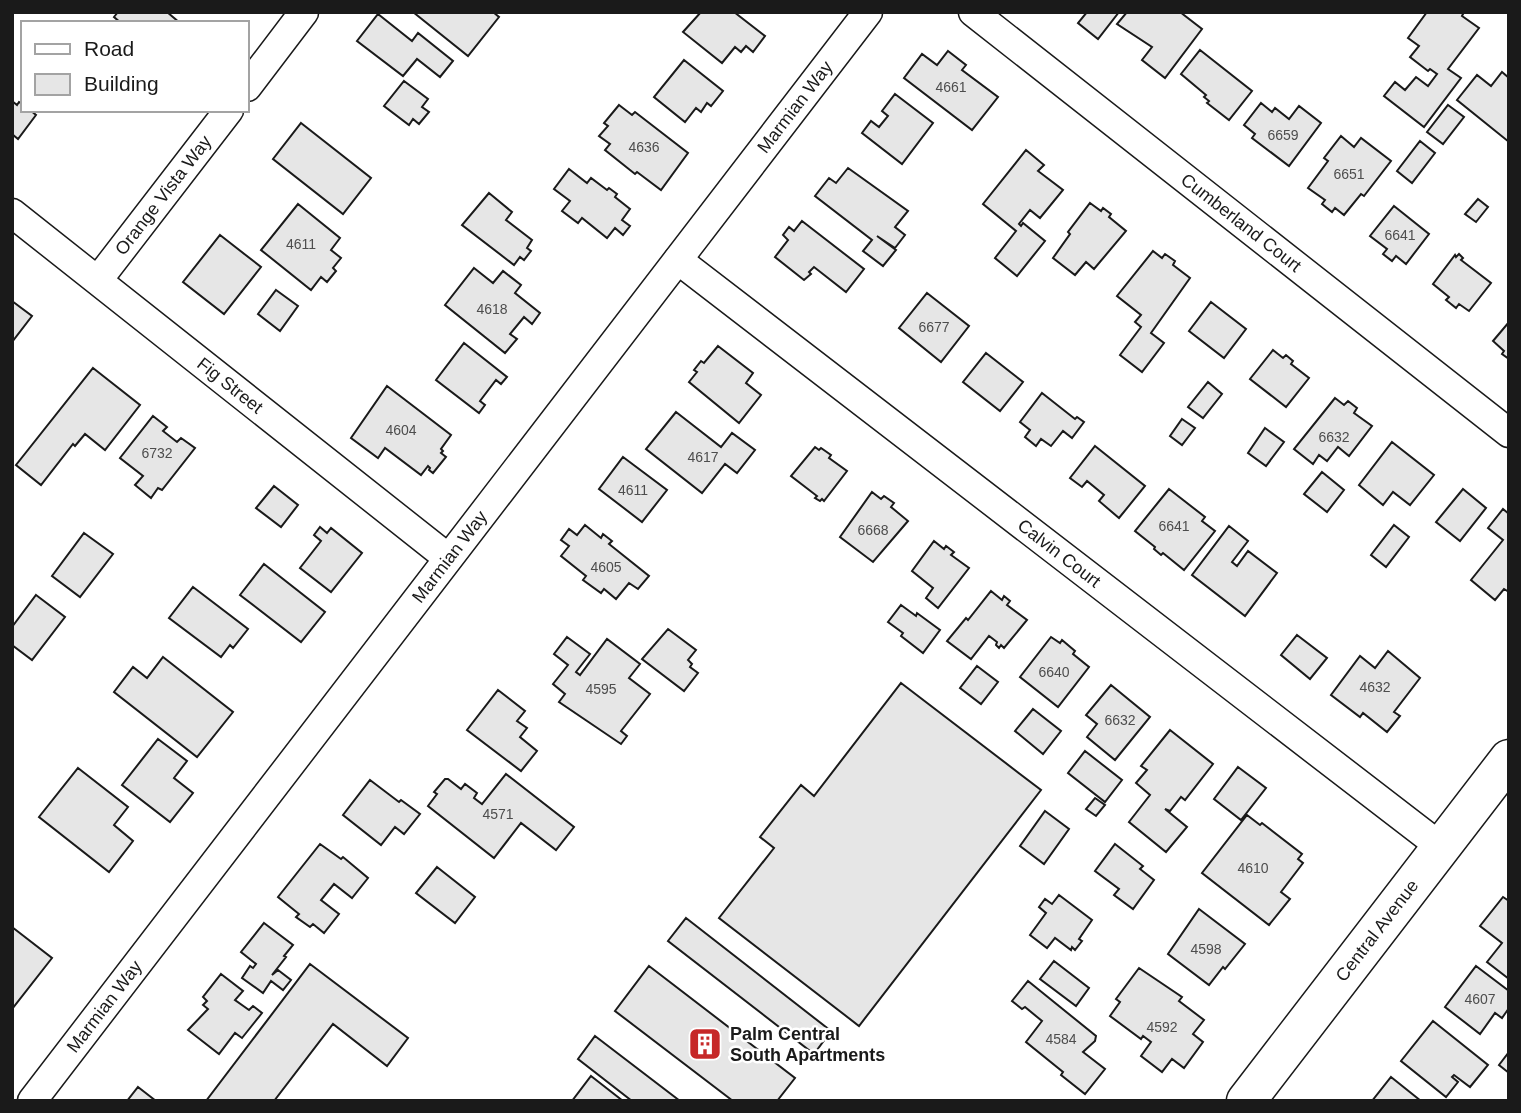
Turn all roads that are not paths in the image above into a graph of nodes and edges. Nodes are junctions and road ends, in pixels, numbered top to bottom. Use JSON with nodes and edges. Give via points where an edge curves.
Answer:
{"nodes":[{"id":1,"x":304,"y":12,"type":"edge"},
{"id":2,"x":868,"y":12,"type":"edge"},
{"id":3,"x":973,"y":12,"type":"edge"},
{"id":4,"x":248,"y":86,"type":"edge"},
{"id":5,"x":227,"y":112,"type":"edge"},
{"id":6,"x":12,"y":213,"type":"edge"},
{"id":7,"x":678,"y":260,"type":"junction"},
{"id":8,"x":99,"y":280,"type":"junction"},
{"id":9,"x":1509,"y":433,"type":"edge"},
{"id":10,"x":448,"y":558,"type":"junction"},
{"id":11,"x":1509,"y":759,"type":"edge"},
{"id":12,"x":1441,"y":847,"type":"junction"},
{"id":13,"x":32,"y":1101,"type":"edge"},
{"id":14,"x":1246,"y":1101,"type":"edge"}],
"edges":[{"from":1,"to":4,"type":"street"},
{"from":2,"to":7,"type":"street","name":"Marmian Way"},
{"from":3,"to":9,"type":"street","name":"Cumberland Court"},
{"from":5,"to":8,"type":"street","name":"Orange Vista Way"},
{"from":6,"to":8,"type":"street","name":"Fig Street"},
{"from":7,"to":10,"type":"street","name":"Marmian Way"},
{"from":7,"to":12,"type":"street","name":"Calvin Court"},
{"from":8,"to":10,"type":"street","name":"Fig Street"},
{"from":10,"to":13,"type":"street","name":"Marmian Way"},
{"from":11,"to":12,"type":"main road","name":"Central Avenue"},
{"from":12,"to":14,"type":"main road","name":"Central Avenue"}]}
